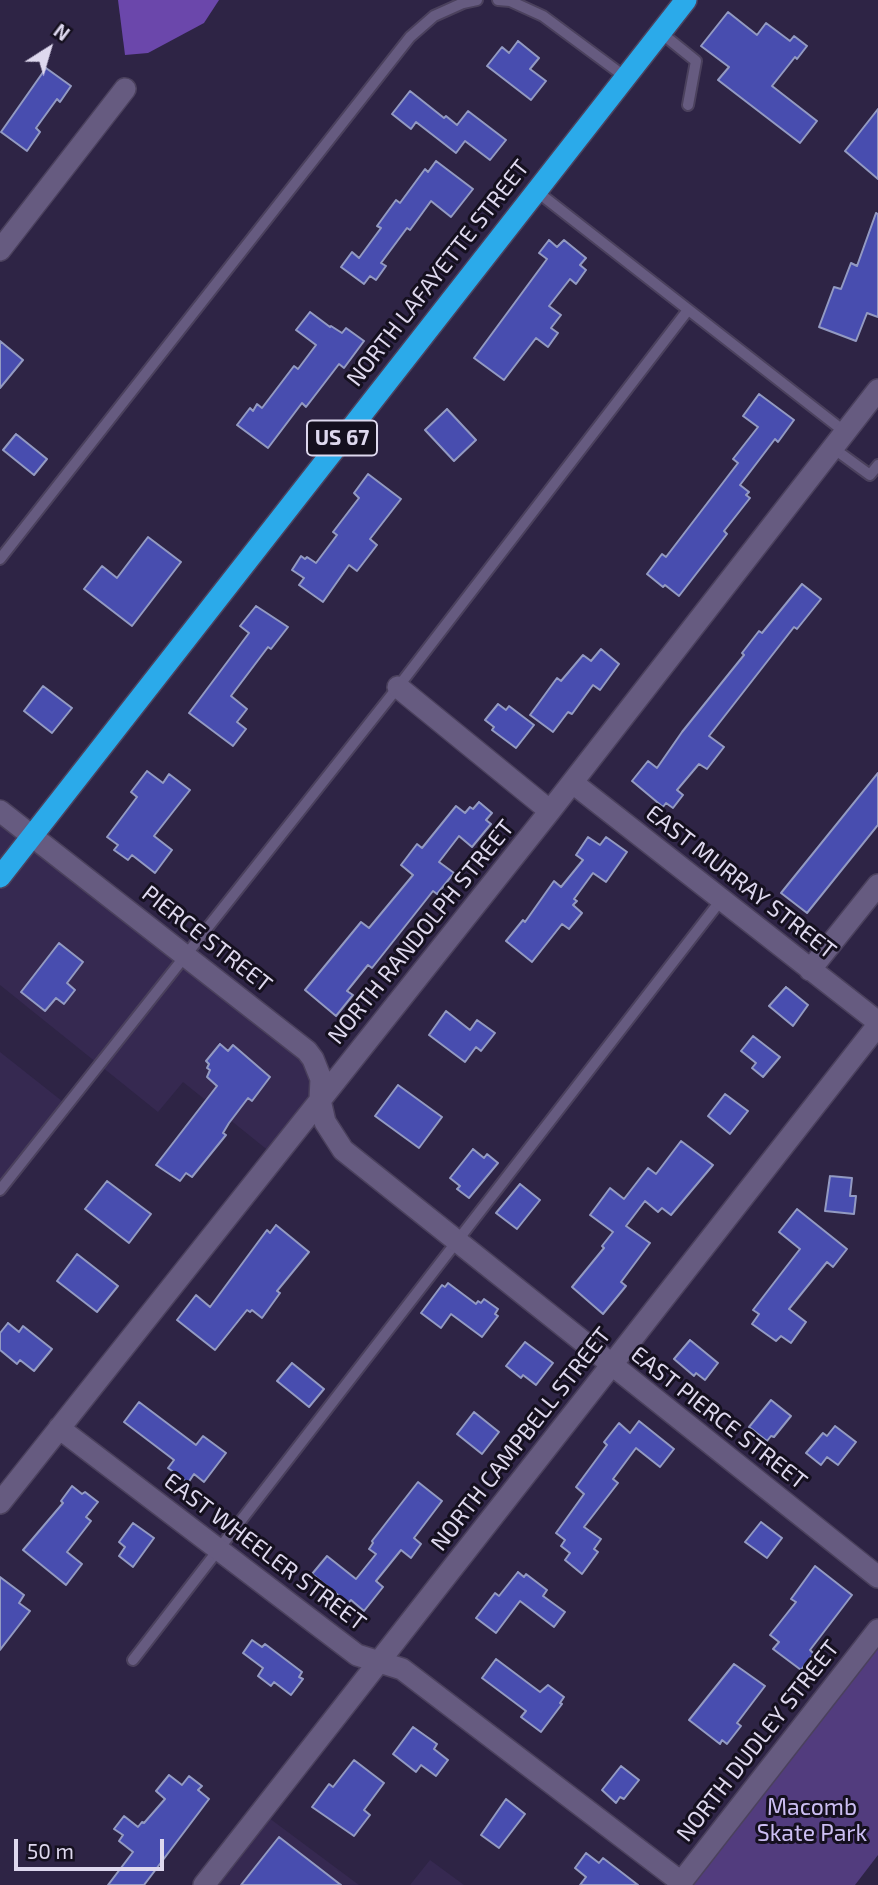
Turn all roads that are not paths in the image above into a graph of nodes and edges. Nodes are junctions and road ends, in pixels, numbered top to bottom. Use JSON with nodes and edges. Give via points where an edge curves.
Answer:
{"nodes":[{"id":1,"x":477,"y":0,"type":"edge"},
{"id":2,"x":498,"y":0,"type":"edge"},
{"id":3,"x":686,"y":0,"type":"edge"},
{"id":4,"x":660,"y":32,"type":"junction"},
{"id":5,"x":624,"y":76,"type":"junction"},
{"id":6,"x":125,"y":89,"type":"dead end"},
{"id":7,"x":688,"y":104,"type":"dead end"},
{"id":8,"x":535,"y":190,"type":"junction"},
{"id":9,"x":0,"y":250,"type":"edge"},
{"id":10,"x":688,"y":310,"type":"junction"},
{"id":11,"x":878,"y":390,"type":"edge"},
{"id":12,"x":839,"y":440,"type":"junction"},
{"id":13,"x":878,"y":465,"type":"edge"},
{"id":14,"x":0,"y":559,"type":"edge"},
{"id":15,"x":398,"y":687,"type":"junction"},
{"id":16,"x":573,"y":783,"type":"junction"},
{"id":17,"x":0,"y":811,"type":"edge"},
{"id":18,"x":550,"y":811,"type":"junction"},
{"id":19,"x":32,"y":836,"type":"junction"},
{"id":20,"x":0,"y":877,"type":"edge"},
{"id":21,"x":878,"y":885,"type":"edge"},
{"id":22,"x":721,"y":900,"type":"junction"},
{"id":23,"x":186,"y":957,"type":"junction"},
{"id":24,"x":810,"y":970,"type":"junction"},
{"id":25,"x":878,"y":1023,"type":"edge"},
{"id":26,"x":320,"y":1100,"type":"junction"},
{"id":27,"x":0,"y":1190,"type":"edge"},
{"id":28,"x":457,"y":1241,"type":"junction"},
{"id":29,"x":612,"y":1366,"type":"junction"},
{"id":30,"x":59,"y":1428,"type":"junction"},
{"id":31,"x":0,"y":1503,"type":"edge"},
{"id":32,"x":218,"y":1549,"type":"junction"},
{"id":33,"x":878,"y":1577,"type":"edge"},
{"id":34,"x":878,"y":1630,"type":"edge"},
{"id":35,"x":133,"y":1660,"type":"dead end"},
{"id":36,"x":379,"y":1663,"type":"junction"},
{"id":37,"x":680,"y":1884,"type":"edge"},
{"id":38,"x":204,"y":1885,"type":"edge"}],
"edges":[{"from":1,"to":14,"type":"lane","via":[[434,16],[410,37]]},
{"from":2,"to":5,"type":"lane","via":[[543,16]]},
{"from":3,"to":4,"type":"highway","name":"NORTH LAFAYETTE STREET","number":"US 67"},
{"from":4,"to":5,"type":"highway","name":"NORTH LAFAYETTE STREET","number":"US 67"},
{"from":4,"to":7,"type":"lane","via":[[696,61]]},
{"from":5,"to":8,"type":"highway","name":"NORTH LAFAYETTE STREET","number":"US 67"},
{"from":6,"to":9,"type":"street"},
{"from":8,"to":10,"type":"lane"},
{"from":8,"to":19,"type":"highway","name":"NORTH LAFAYETTE STREET","number":"US 67"},
{"from":10,"to":12,"type":"lane"},
{"from":10,"to":15,"type":"lane"},
{"from":11,"to":12,"type":"street","name":"NORTH RANDOLPH STREET"},
{"from":12,"to":13,"type":"lane","via":[[870,475]]},
{"from":12,"to":16,"type":"street","name":"NORTH RANDOLPH STREET"},
{"from":15,"to":18,"type":"street"},
{"from":15,"to":23,"type":"lane"},
{"from":16,"to":18,"type":"street","name":"NORTH RANDOLPH STREET"},
{"from":16,"to":22,"type":"street","name":"EAST MURRAY STREET"},
{"from":17,"to":19,"type":"street","name":"PIERCE STREET"},
{"from":18,"to":26,"type":"street","name":"NORTH RANDOLPH STREET"},
{"from":19,"to":20,"type":"highway","name":"NORTH LAFAYETTE STREET","number":"US 67"},
{"from":19,"to":23,"type":"street","name":"PIERCE STREET"},
{"from":21,"to":24,"type":"street"},
{"from":22,"to":24,"type":"street","name":"EAST MURRAY STREET"},
{"from":22,"to":28,"type":"lane"},
{"from":23,"to":26,"type":"street","name":"PIERCE STREET","via":[[307,1051],[321,1079]]},
{"from":23,"to":27,"type":"lane"},
{"from":24,"to":25,"type":"street","name":"EAST MURRAY STREET"},
{"from":25,"to":29,"type":"street","name":"NORTH CAMPBELL STREET"},
{"from":26,"to":28,"type":"street","name":"EAST PIERCE STREET","via":[[325,1122],[343,1150]]},
{"from":26,"to":30,"type":"street","name":"NORTH RANDOLPH STREET"},
{"from":28,"to":29,"type":"street","name":"EAST PIERCE STREET"},
{"from":28,"to":32,"type":"lane"},
{"from":29,"to":33,"type":"street","name":"EAST PIERCE STREET"},
{"from":29,"to":36,"type":"street","name":"NORTH CAMPBELL STREET"},
{"from":30,"to":31,"type":"street","name":"NORTH RANDOLPH STREET"},
{"from":30,"to":32,"type":"street","name":"EAST WHEELER STREET"},
{"from":32,"to":35,"type":"lane"},
{"from":32,"to":36,"type":"street","name":"EAST WHEELER STREET","via":[[357,1655]]},
{"from":34,"to":37,"type":"street","name":"NORTH DUDLEY STREET"},
{"from":36,"to":37,"type":"street","name":"EAST WHEELER STREET","via":[[402,1669]]},
{"from":36,"to":38,"type":"street","name":"NORTH CAMPBELL STREET"}]}
